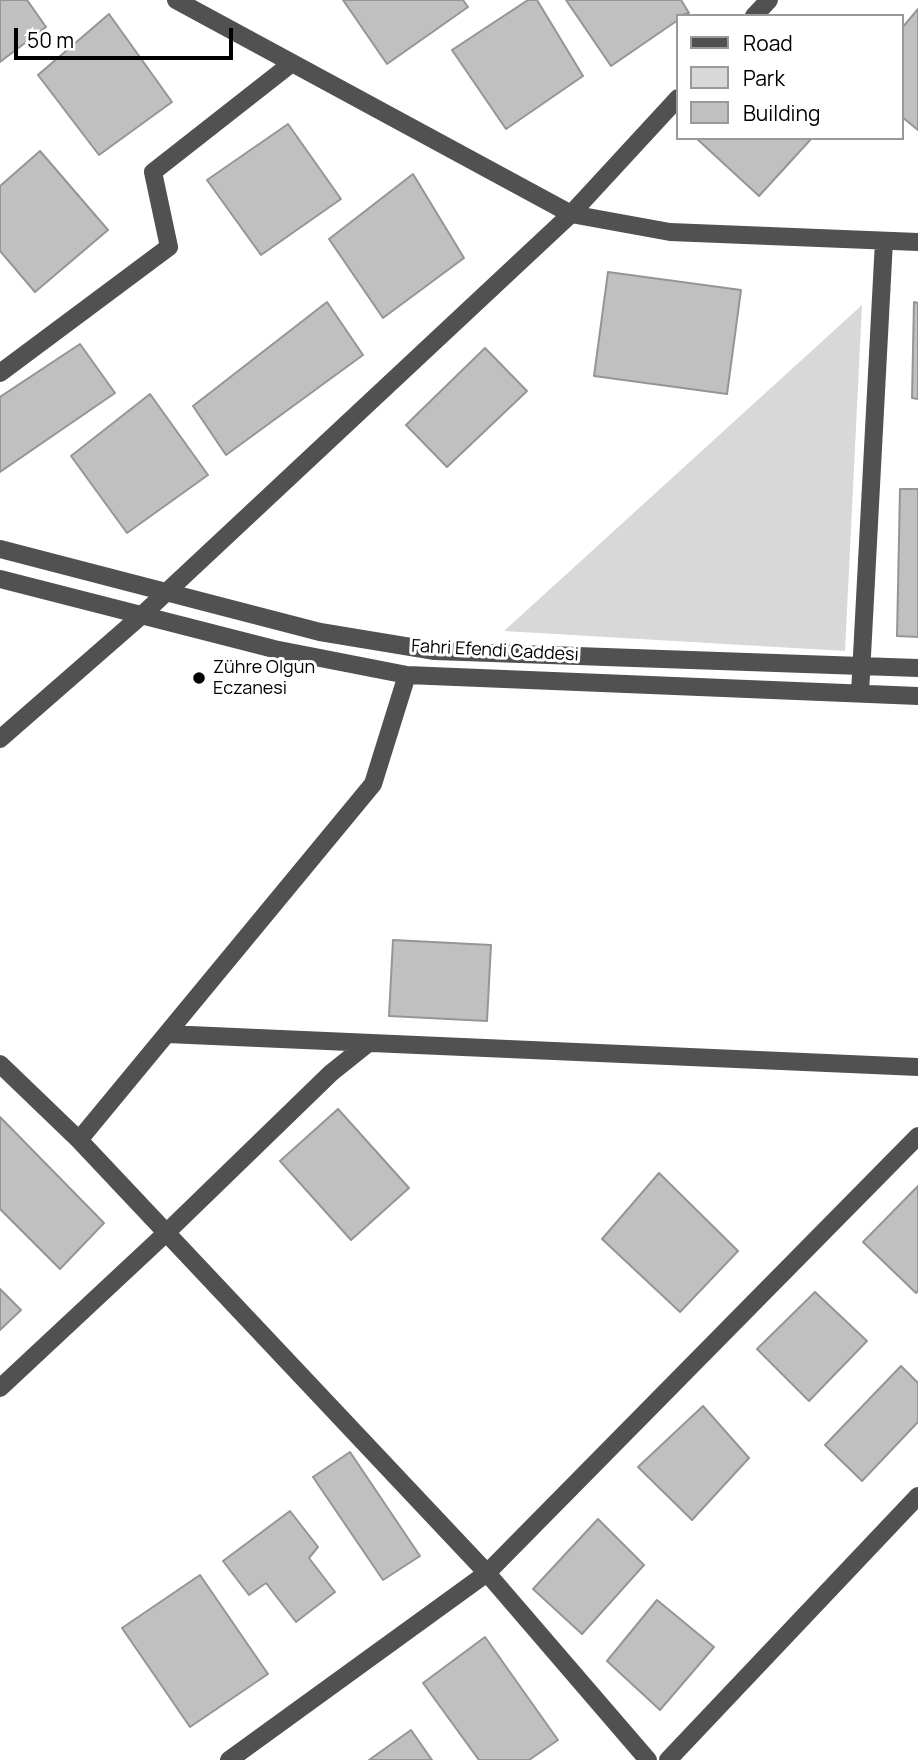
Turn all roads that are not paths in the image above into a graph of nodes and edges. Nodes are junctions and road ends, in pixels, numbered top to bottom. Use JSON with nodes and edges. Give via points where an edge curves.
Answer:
{"nodes":[{"id":1,"x":176,"y":0,"type":"edge"},
{"id":2,"x":769,"y":0,"type":"edge"},
{"id":3,"x":756,"y":14,"type":"edge"},
{"id":4,"x":292,"y":63,"type":"junction"},
{"id":5,"x":676,"y":100,"type":"edge"},
{"id":6,"x":571,"y":214,"type":"junction"},
{"id":7,"x":884,"y":241,"type":"junction"},
{"id":8,"x":918,"y":242,"type":"edge"},
{"id":9,"x":0,"y":373,"type":"edge"},
{"id":10,"x":0,"y":550,"type":"edge"},
{"id":11,"x":0,"y":579,"type":"edge"},
{"id":12,"x":166,"y":592,"type":"junction"},
{"id":13,"x":142,"y":615,"type":"junction"},
{"id":14,"x":860,"y":666,"type":"junction"},
{"id":15,"x":918,"y":668,"type":"edge"},
{"id":16,"x":407,"y":675,"type":"junction"},
{"id":17,"x":860,"y":693,"type":"junction"},
{"id":18,"x":918,"y":696,"type":"edge"},
{"id":19,"x":0,"y":739,"type":"edge"},
{"id":20,"x":167,"y":1034,"type":"junction"},
{"id":21,"x":366,"y":1045,"type":"junction"},
{"id":22,"x":0,"y":1064,"type":"edge"},
{"id":23,"x":918,"y":1067,"type":"edge"},
{"id":24,"x":918,"y":1136,"type":"edge"},
{"id":25,"x":79,"y":1140,"type":"junction"},
{"id":26,"x":165,"y":1234,"type":"junction"},
{"id":27,"x":0,"y":1388,"type":"edge"},
{"id":28,"x":918,"y":1496,"type":"edge"},
{"id":29,"x":487,"y":1573,"type":"junction"},
{"id":30,"x":229,"y":1760,"type":"edge"},
{"id":31,"x":648,"y":1760,"type":"edge"},
{"id":32,"x":668,"y":1760,"type":"edge"}],
"edges":[{"from":1,"to":4,"type":"street"},
{"from":2,"to":3,"type":"street"},
{"from":4,"to":6,"type":"street"},
{"from":4,"to":9,"type":"street","via":[[153,172],[169,247]]},
{"from":5,"to":6,"type":"street"},
{"from":6,"to":7,"type":"street","via":[[670,232]]},
{"from":6,"to":12,"type":"street"},
{"from":7,"to":8,"type":"street"},
{"from":7,"to":14,"type":"street"},
{"from":10,"to":12,"type":"street","name":"Fahri Efendi Caddesi"},
{"from":11,"to":13,"type":"street","name":"Fahri Efendi Caddesi"},
{"from":12,"to":13,"type":"street"},
{"from":12,"to":14,"type":"street","name":"Fahri Efendi Caddesi","via":[[320,632],[435,651]]},
{"from":13,"to":16,"type":"street","name":"Fahri Efendi Caddesi","via":[[274,649]]},
{"from":13,"to":19,"type":"street"},
{"from":14,"to":15,"type":"street","name":"Fahri Efendi Caddesi"},
{"from":14,"to":17,"type":"street"},
{"from":16,"to":17,"type":"street","name":"Fahri Efendi Caddesi"},
{"from":16,"to":20,"type":"street","via":[[373,784]]},
{"from":17,"to":18,"type":"street","name":"Fahri Efendi Caddesi"},
{"from":20,"to":21,"type":"street"},
{"from":20,"to":25,"type":"street"},
{"from":21,"to":23,"type":"street"},
{"from":21,"to":26,"type":"street","via":[[331,1073]]},
{"from":22,"to":25,"type":"street"},
{"from":24,"to":29,"type":"street"},
{"from":25,"to":26,"type":"street"},
{"from":26,"to":27,"type":"street"},
{"from":26,"to":29,"type":"street"},
{"from":28,"to":32,"type":"street"},
{"from":29,"to":30,"type":"street"},
{"from":29,"to":31,"type":"street"}]}
